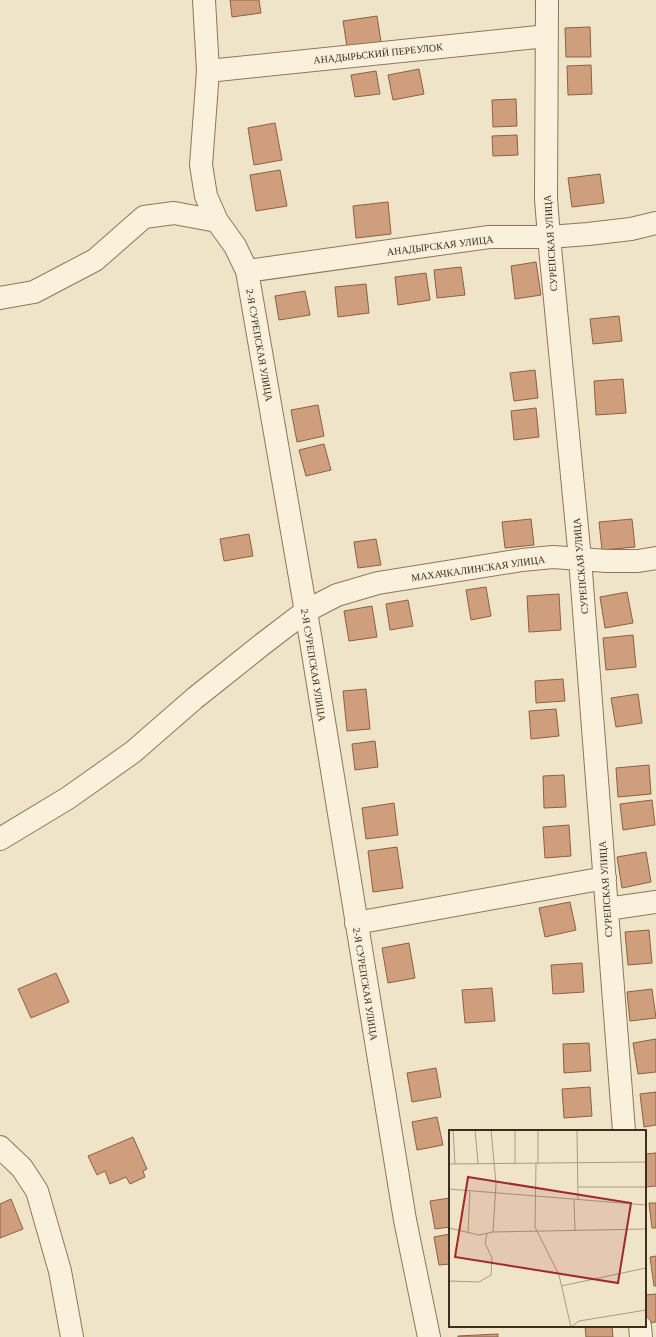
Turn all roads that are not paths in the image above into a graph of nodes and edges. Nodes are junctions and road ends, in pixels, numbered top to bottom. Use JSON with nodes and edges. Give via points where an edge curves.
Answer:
{"nodes":[{"id":1,"x":204,"y":0,"type":"edge"},
{"id":2,"x":547,"y":0,"type":"edge"},
{"id":3,"x":547,"y":36,"type":"junction"},
{"id":4,"x":208,"y":71,"type":"junction"},
{"id":5,"x":217,"y":221,"type":"junction"},
{"id":6,"x":656,"y":223,"type":"edge"},
{"id":7,"x":549,"y":237,"type":"junction"},
{"id":8,"x":247,"y":271,"type":"junction"},
{"id":9,"x":0,"y":298,"type":"edge"},
{"id":10,"x":656,"y":558,"type":"edge"},
{"id":11,"x":580,"y":559,"type":"junction"},
{"id":12,"x":306,"y":611,"type":"junction"},
{"id":13,"x":0,"y":839,"type":"edge"},
{"id":14,"x":605,"y":878,"type":"junction"},
{"id":15,"x":656,"y":902,"type":"edge"},
{"id":16,"x":607,"y":909,"type":"junction"},
{"id":17,"x":356,"y":923,"type":"junction"},
{"id":18,"x":624,"y":1130,"type":"edge"},
{"id":19,"x":0,"y":1147,"type":"edge"},
{"id":20,"x":640,"y":1327,"type":"edge"},
{"id":21,"x":72,"y":1337,"type":"edge"},
{"id":22,"x":429,"y":1337,"type":"edge"},
{"id":23,"x":641,"y":1337,"type":"edge"}],
"edges":[{"from":1,"to":4,"type":"street","name":"2-Я СУРЕПСКАЯ УЛИЦА"},
{"from":2,"to":3,"type":"street","name":"СУРЕПСКАЯ УЛИЦА"},
{"from":3,"to":4,"type":"street","name":"АНАДЫРЬСКИЙ ПЕРЕУЛОК"},
{"from":3,"to":7,"type":"street","name":"СУРЕПСКАЯ УЛИЦА","via":[[546,199]]},
{"from":4,"to":5,"type":"street","name":"2-Я СУРЕПСКАЯ УЛИЦА","via":[[201,165],[206,196]]},
{"from":5,"to":8,"type":"street","name":"2-Я СУРЕПСКАЯ УЛИЦА","via":[[235,246]]},
{"from":5,"to":9,"type":"street","via":[[174,213],[144,217],[95,260],[34,292]]},
{"from":6,"to":7,"type":"street","name":"АНАДЫРСКАЯ УЛИЦА","via":[[632,229]]},
{"from":7,"to":8,"type":"street","name":"АНАДЫРСКАЯ УЛИЦА","via":[[489,237]]},
{"from":7,"to":11,"type":"street","name":"СУРЕПСКАЯ УЛИЦА"},
{"from":8,"to":12,"type":"street","name":"2-Я СУРЕПСКАЯ УЛИЦА"},
{"from":10,"to":11,"type":"street","name":"МАХАЧКАЛИНСКАЯ УЛИЦА","via":[[622,561]]},
{"from":11,"to":12,"type":"street","name":"МАХАЧКАЛИНСКАЯ УЛИЦА","via":[[553,557],[522,560],[378,583],[337,595]]},
{"from":11,"to":14,"type":"street","name":"СУРЕПСКАЯ УЛИЦА"},
{"from":12,"to":13,"type":"street","name":"МАХАЧКАЛИНСКАЯ УЛИЦА","via":[[195,698],[133,752],[68,798]]},
{"from":12,"to":17,"type":"street","name":"2-Я СУРЕПСКАЯ УЛИЦА"},
{"from":14,"to":16,"type":"street","name":"СУРЕПСКАЯ УЛИЦА"},
{"from":14,"to":17,"type":"street"},
{"from":15,"to":16,"type":"street"},
{"from":16,"to":18,"type":"street","name":"СУРЕПСКАЯ УЛИЦА"},
{"from":17,"to":22,"type":"street","name":"2-Я СУРЕПСКАЯ УЛИЦА","via":[[405,1220]]},
{"from":19,"to":21,"type":"street","via":[[22,1168],[37,1191],[60,1271]]},
{"from":20,"to":23,"type":"street"}]}
